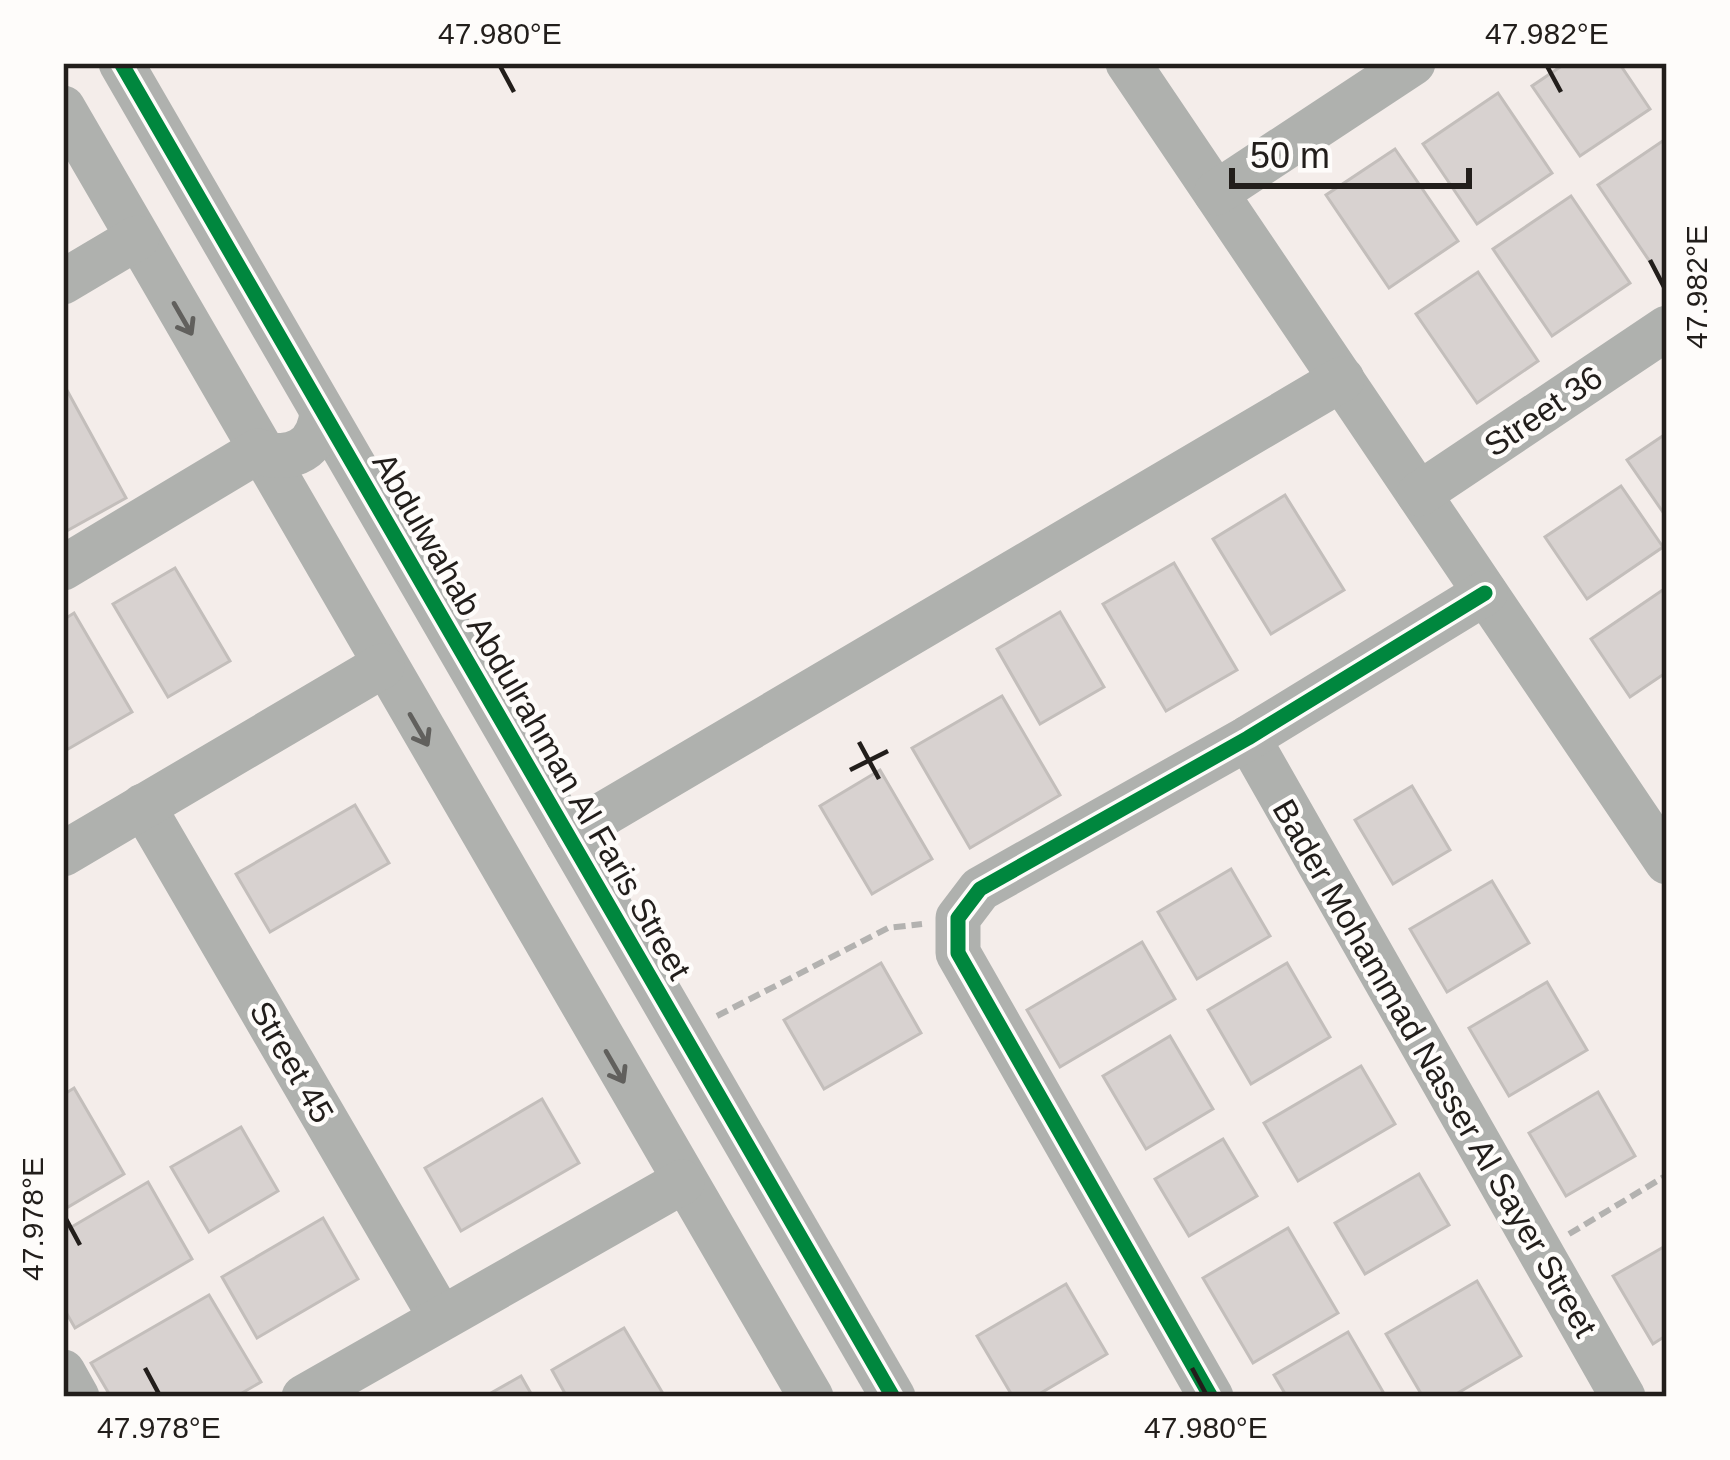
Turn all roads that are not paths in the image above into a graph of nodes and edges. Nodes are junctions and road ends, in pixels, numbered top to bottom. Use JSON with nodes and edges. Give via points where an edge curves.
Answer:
{"nodes":[{"id":1,"x":122,"y":63,"type":"edge"},
{"id":2,"x":1128,"y":63,"type":"edge"},
{"id":3,"x":1413,"y":63,"type":"edge"},
{"id":4,"x":63,"y":108,"type":"edge"},
{"id":5,"x":1216,"y":193,"type":"junction"},
{"id":6,"x":137,"y":238,"type":"junction"},
{"id":7,"x":63,"y":282,"type":"edge"},
{"id":8,"x":1667,"y":328,"type":"edge"},
{"id":9,"x":1342,"y":380,"type":"junction"},
{"id":10,"x":322,"y":412,"type":"junction"},
{"id":11,"x":258,"y":451,"type":"junction"},
{"id":12,"x":358,"y":475,"type":"junction"},
{"id":13,"x":1419,"y":494,"type":"junction"},
{"id":14,"x":297,"y":517,"type":"junction"},
{"id":15,"x":63,"y":568,"type":"edge"},
{"id":16,"x":1485,"y":593,"type":"junction"},
{"id":17,"x":382,"y":666,"type":"junction"},
{"id":18,"x":1248,"y":738,"type":"junction"},
{"id":19,"x":143,"y":806,"type":"junction"},
{"id":20,"x":568,"y":835,"type":"junction"},
{"id":21,"x":63,"y":854,"type":"edge"},
{"id":22,"x":1667,"y":862,"type":"edge"},
{"id":23,"x":682,"y":1183,"type":"junction"},
{"id":24,"x":441,"y":1318,"type":"junction"},
{"id":25,"x":868,"y":1355,"type":"junction"},
{"id":26,"x":63,"y":1372,"type":"edge"},
{"id":27,"x":815,"y":1396,"type":"edge"},
{"id":28,"x":77,"y":1397,"type":"edge"},
{"id":29,"x":304,"y":1397,"type":"edge"},
{"id":30,"x":893,"y":1397,"type":"edge"},
{"id":31,"x":1211,"y":1397,"type":"edge"},
{"id":32,"x":1623,"y":1397,"type":"edge"}],
"edges":[{"from":1,"to":10,"type":"street","name":"Abdulwahab Abdulrahman Al Faris Street"},
{"from":2,"to":5,"type":"street"},
{"from":3,"to":5,"type":"street"},
{"from":4,"to":6,"type":"street"},
{"from":5,"to":9,"type":"street"},
{"from":6,"to":7,"type":"street"},
{"from":6,"to":11,"type":"street","one_way":true},
{"from":8,"to":13,"type":"street","name":"Street 36"},
{"from":9,"to":13,"type":"street"},
{"from":9,"to":20,"type":"street"},
{"from":10,"to":11,"type":"street","via":[[321,428],[302,451]]},
{"from":10,"to":12,"type":"street","name":"Abdulwahab Abdulrahman Al Faris Street"},
{"from":11,"to":14,"type":"street"},
{"from":11,"to":15,"type":"street"},
{"from":12,"to":14,"type":"street","via":[[313,475],[296,502]]},
{"from":12,"to":20,"type":"street","name":"Abdulwahab Abdulrahman Al Faris Street"},
{"from":13,"to":16,"type":"street"},
{"from":14,"to":17,"type":"street"},
{"from":16,"to":18,"type":"street"},
{"from":16,"to":22,"type":"street"},
{"from":17,"to":19,"type":"street"},
{"from":17,"to":23,"type":"street","one_way":true},
{"from":18,"to":31,"type":"street","via":[[980,889],[955,931],[958,953]]},
{"from":18,"to":32,"type":"street","name":"Bader Mohammad Nasser Al Sayer Street"},
{"from":19,"to":21,"type":"street"},
{"from":19,"to":24,"type":"street","name":"Street 45"},
{"from":20,"to":25,"type":"street","name":"Abdulwahab Abdulrahman Al Faris Street"},
{"from":23,"to":24,"type":"street"},
{"from":23,"to":27,"type":"street"},
{"from":24,"to":29,"type":"street"},
{"from":25,"to":27,"type":"street","via":[[866,1372]]},
{"from":25,"to":30,"type":"street","name":"Abdulwahab Abdulrahman Al Faris Street"},
{"from":26,"to":28,"type":"street"}]}
